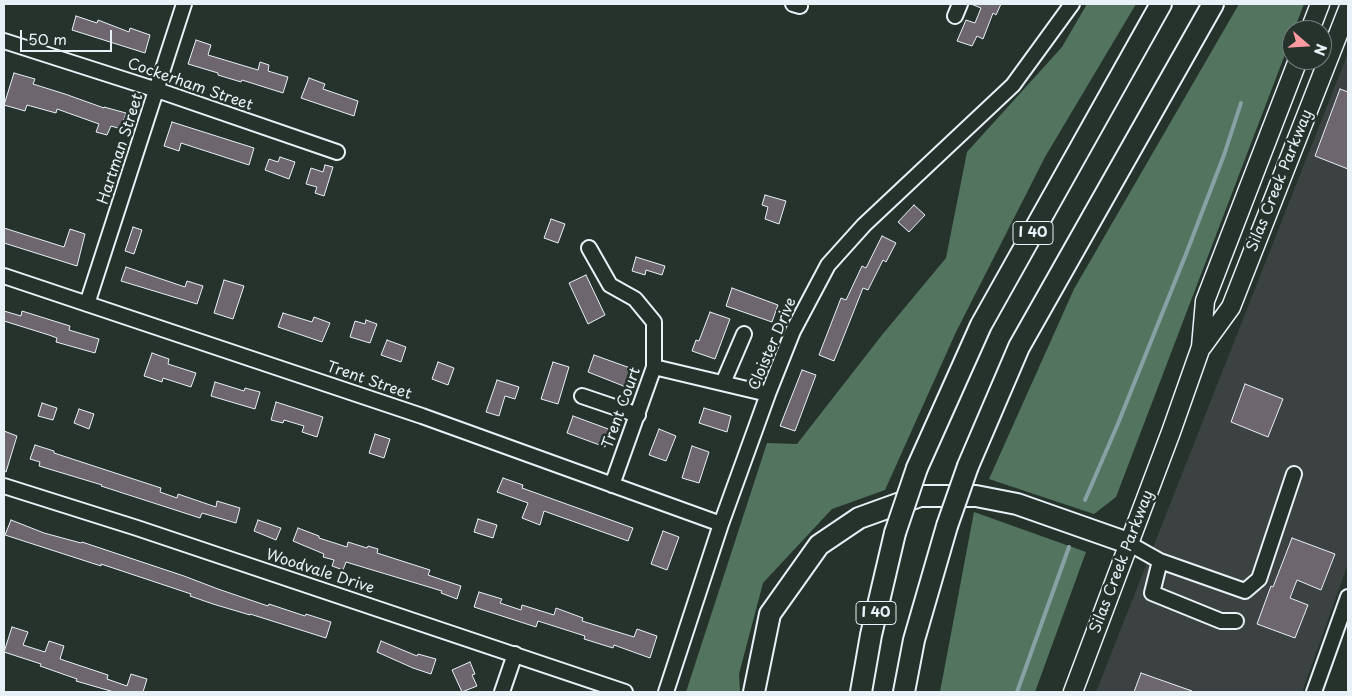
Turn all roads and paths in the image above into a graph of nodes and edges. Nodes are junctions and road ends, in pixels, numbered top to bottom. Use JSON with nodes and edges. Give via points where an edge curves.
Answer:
{"nodes":[{"id":1,"x":184,"y":4,"type":"edge"},
{"id":2,"x":1072,"y":4,"type":"edge"},
{"id":3,"x":1161,"y":4,"type":"edge"},
{"id":4,"x":1214,"y":4,"type":"edge"},
{"id":5,"x":1320,"y":4,"type":"edge"},
{"id":6,"x":1348,"y":9,"type":"edge"},
{"id":7,"x":1314,"y":20,"type":"edge"},
{"id":8,"x":4,"y":41,"type":"edge"},
{"id":9,"x":1294,"y":70,"type":"edge"},
{"id":10,"x":157,"y":90,"type":"junction"},
{"id":11,"x":337,"y":152,"type":"dead end"},
{"id":12,"x":589,"y":248,"type":"dead end"},
{"id":13,"x":4,"y":276,"type":"edge"},
{"id":14,"x":87,"y":304,"type":"junction"},
{"id":15,"x":744,"y":334,"type":"dead end"},
{"id":16,"x":1201,"y":347,"type":"junction"},
{"id":17,"x":659,"y":368,"type":"junction"},
{"id":18,"x":723,"y":383,"type":"junction"},
{"id":19,"x":768,"y":394,"type":"junction"},
{"id":20,"x":582,"y":396,"type":"dead end"},
{"id":21,"x":638,"y":415,"type":"junction"},
{"id":22,"x":1294,"y":474,"type":"dead end"},
{"id":23,"x":612,"y":484,"type":"junction"},
{"id":24,"x":4,"y":486,"type":"edge"},
{"id":25,"x":721,"y":524,"type":"junction"},
{"id":26,"x":1128,"y":543,"type":"junction"},
{"id":27,"x":1160,"y":561,"type":"junction"},
{"id":28,"x":1348,"y":597,"type":"edge"},
{"id":29,"x":1236,"y":621,"type":"dead end"},
{"id":30,"x":515,"y":654,"type":"junction"},
{"id":31,"x":502,"y":692,"type":"edge"},
{"id":32,"x":625,"y":692,"type":"edge"},
{"id":33,"x":666,"y":692,"type":"edge"},
{"id":34,"x":754,"y":692,"type":"edge"},
{"id":35,"x":860,"y":692,"type":"edge"},
{"id":36,"x":904,"y":692,"type":"edge"},
{"id":37,"x":1073,"y":692,"type":"edge"},
{"id":38,"x":1314,"y":692,"type":"edge"}],
"edges":[{"from":1,"to":10,"type":"street","name":"Hartman Street"},
{"from":2,"to":19,"type":"street","name":"Cloister Drive","via":[[1013,85],[864,225],[828,265],[793,331]]},
{"from":3,"to":35,"type":"highway","number":"I 40","bridge":true,"via":[[981,325],[917,468],[894,533]]},
{"from":4,"to":36,"type":"highway","number":"I 40","bridge":true,"via":[[1019,347],[968,466],[947,526],[914,640]]},
{"from":5,"to":7,"type":"main road"},
{"from":6,"to":16,"type":"main road","name":"Silas Creek Parkway","via":[[1231,307]]},
{"from":8,"to":10,"type":"street","name":"Cockerham Street"},
{"from":9,"to":16,"type":"main road","name":"Silas Creek Parkway","via":[[1205,301]]},
{"from":10,"to":11,"type":"street","name":"Cockerham Street"},
{"from":10,"to":14,"type":"street","name":"Hartman Street"},
{"from":12,"to":17,"type":"street","name":"Trent Court","via":[[610,285],[635,299],[654,322]]},
{"from":13,"to":14,"type":"street","name":"Trent Street"},
{"from":14,"to":23,"type":"street","name":"Trent Street","via":[[422,416]]},
{"from":15,"to":18,"type":"street"},
{"from":16,"to":26,"type":"main road","name":"Silas Creek Parkway"},
{"from":17,"to":18,"type":"street"},
{"from":17,"to":21,"type":"street","name":"Trent Court"},
{"from":18,"to":19,"type":"street"},
{"from":19,"to":25,"type":"street","name":"Cloister Drive"},
{"from":20,"to":21,"type":"street"},
{"from":21,"to":23,"type":"street","name":"Trent Court"},
{"from":22,"to":27,"type":"street","via":[[1258,579],[1245,591]]},
{"from":23,"to":25,"type":"street","name":"Trent Street"},
{"from":24,"to":30,"type":"street","name":"Woodvale Drive"},
{"from":25,"to":33,"type":"street","name":"Cloister Drive"},
{"from":26,"to":27,"type":"street"},
{"from":26,"to":34,"type":"highway","via":[[1017,504],[976,496],[920,496],[859,518],[819,545],[770,614]]},
{"from":26,"to":37,"type":"main road","name":"Silas Creek Parkway"},
{"from":27,"to":29,"type":"street","via":[[1152,593],[1221,622]]},
{"from":28,"to":38,"type":"street"},
{"from":30,"to":31,"type":"street"},
{"from":30,"to":32,"type":"street","name":"Woodvale Drive"}]}
